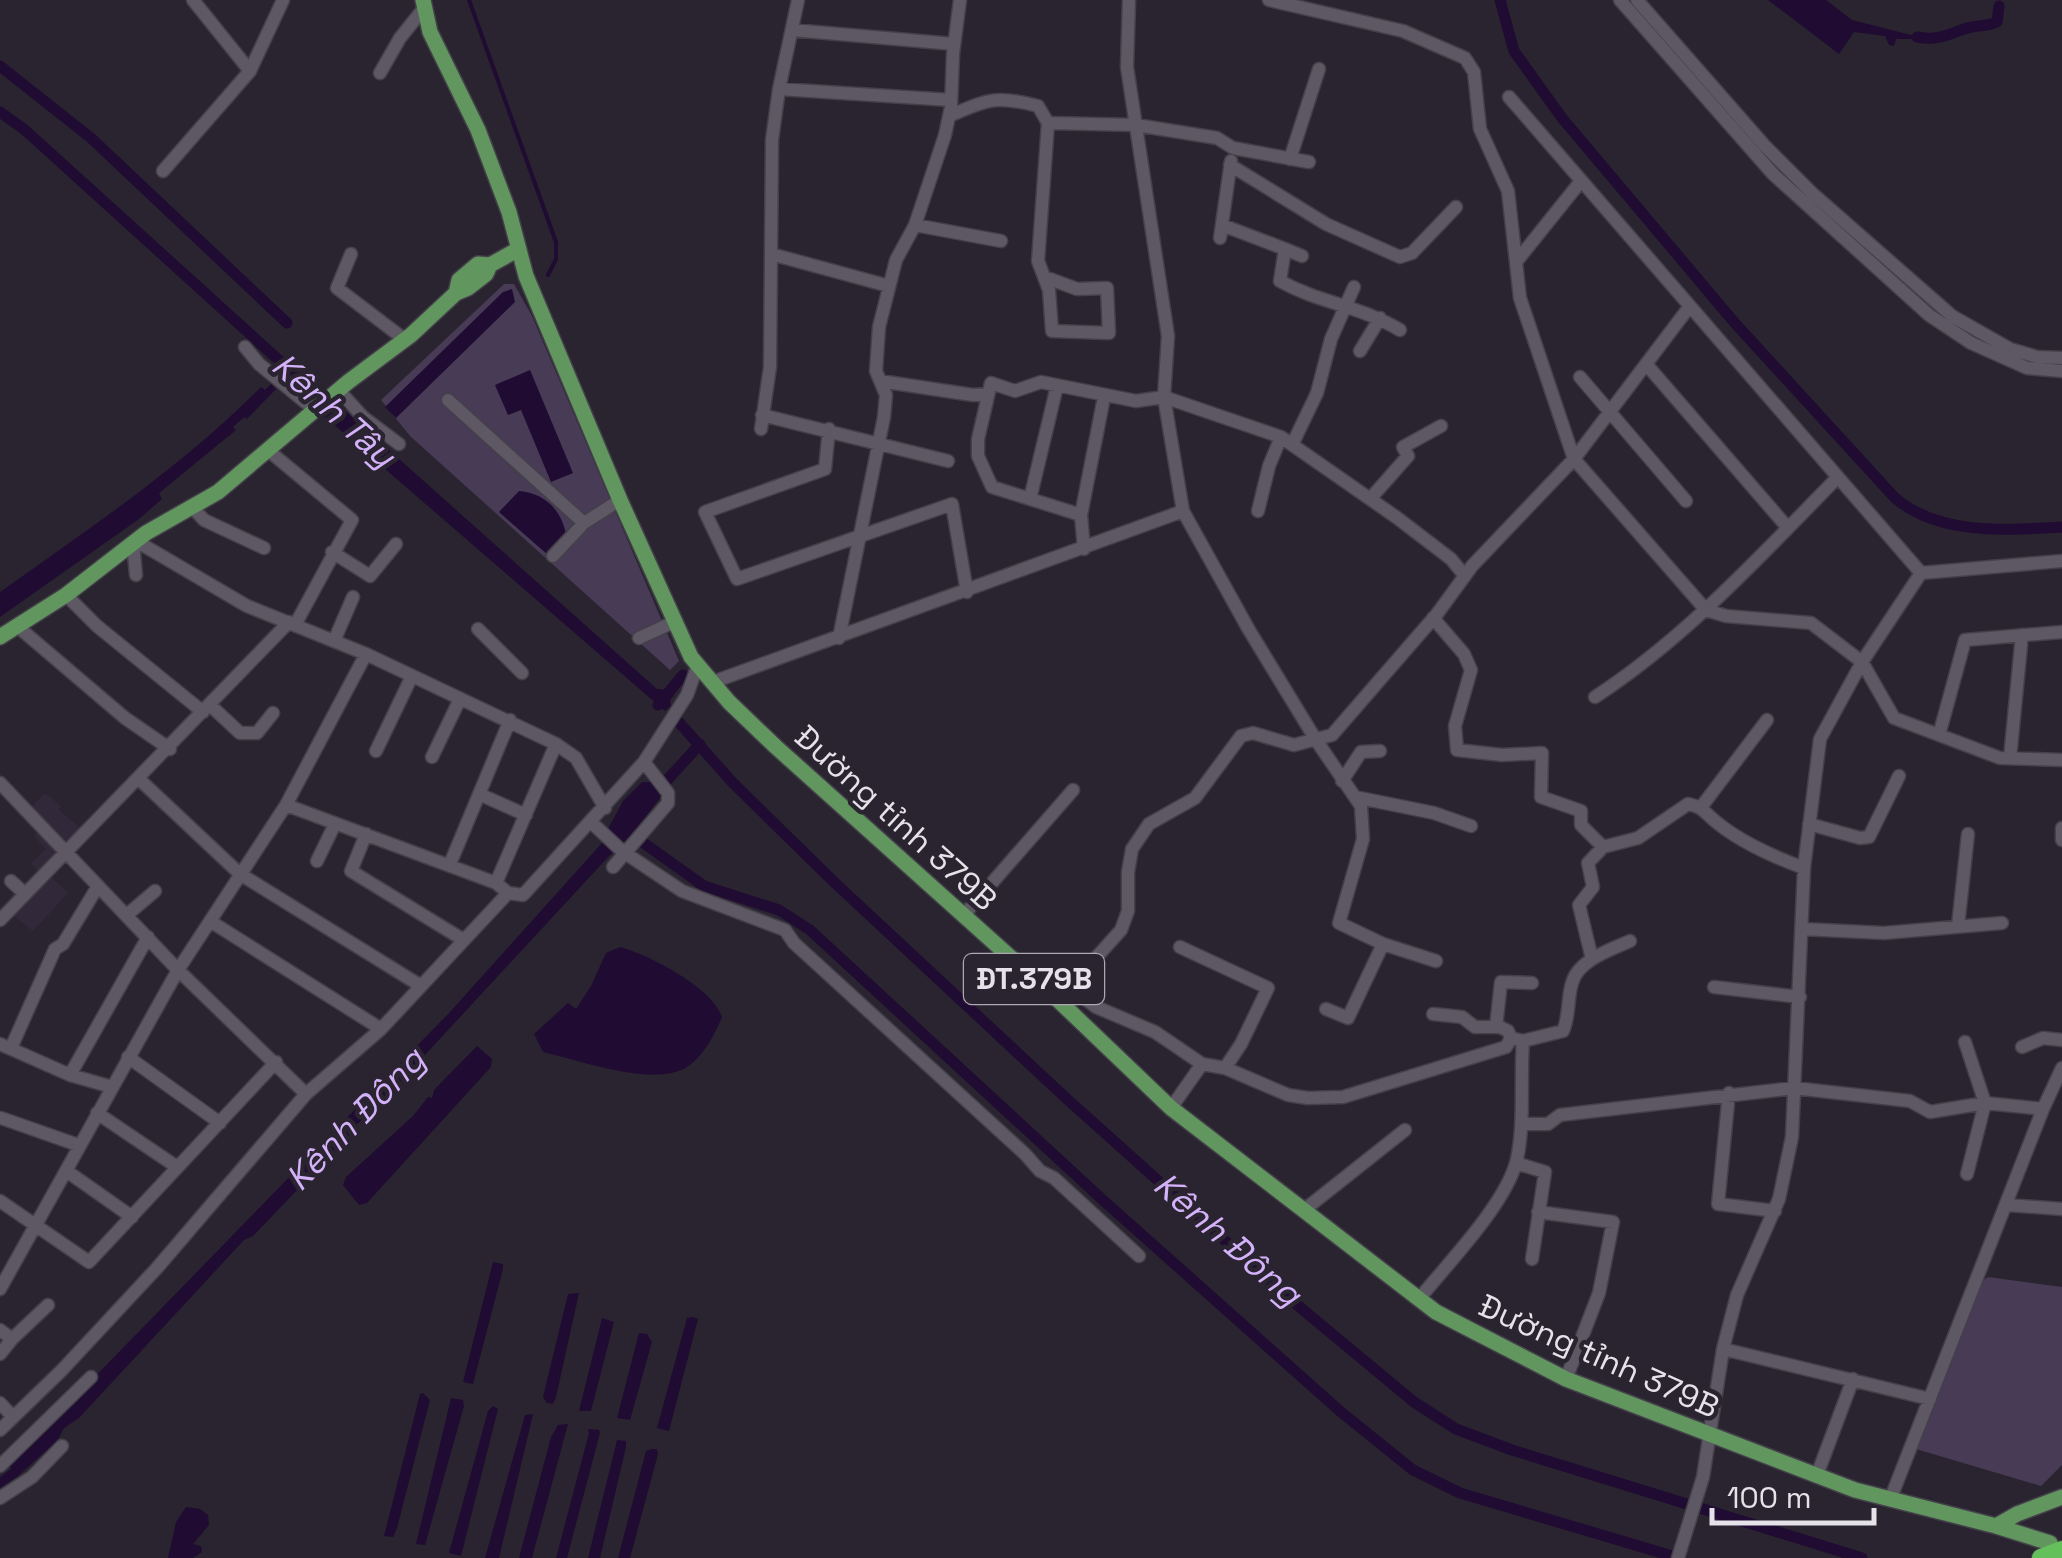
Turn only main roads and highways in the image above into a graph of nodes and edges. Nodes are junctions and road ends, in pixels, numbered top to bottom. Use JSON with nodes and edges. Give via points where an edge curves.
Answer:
{"nodes":[{"id":1,"x":424,"y":3,"type":"edge"},
{"id":2,"x":518,"y":250,"type":"junction"},
{"id":3,"x":0,"y":637,"type":"edge"},
{"id":4,"x":2062,"y":1497,"type":"edge"},
{"id":5,"x":1996,"y":1526,"type":"junction"},
{"id":6,"x":2051,"y":1550,"type":"edge"}],
"edges":[{"from":1,"to":2,"type":"main road","name":"Đường tỉnh 379B","number":"ĐT.379B","via":[[430,32],[497,179]]},
{"from":2,"to":3,"type":"main road","via":[[478,264],[404,339],[218,492]]},
{"from":2,"to":5,"type":"main road","name":"Đường tỉnh 379B","number":"ĐT.379B","via":[[620,500],[698,665],[776,747],[1172,1108],[1436,1312],[1566,1379],[1817,1476]]},
{"from":4,"to":5,"type":"main road"},
{"from":5,"to":6,"type":"main road","name":"Đường tỉnh 379B","number":"ĐT.379B"}]}
